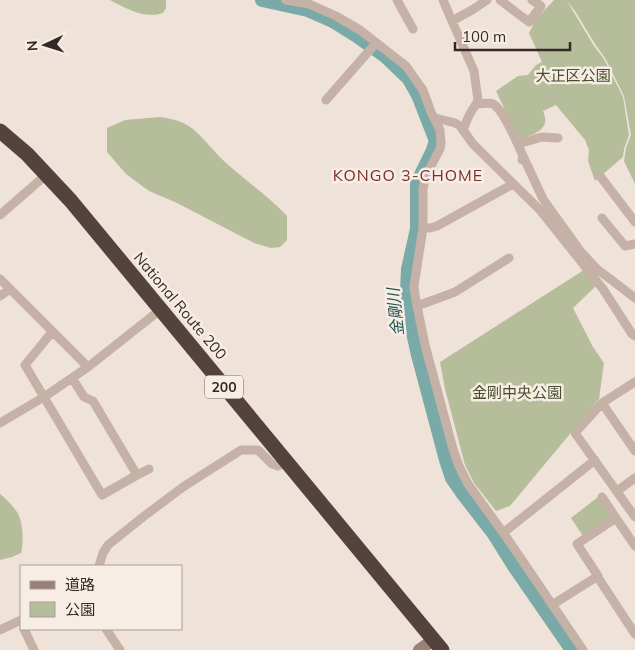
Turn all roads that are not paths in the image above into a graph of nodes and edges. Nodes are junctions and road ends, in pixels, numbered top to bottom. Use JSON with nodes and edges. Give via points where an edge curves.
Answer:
{"nodes":[{"id":1,"x":286,"y":0,"type":"edge"},
{"id":2,"x":397,"y":0,"type":"edge"},
{"id":3,"x":443,"y":0,"type":"edge"},
{"id":4,"x":487,"y":0,"type":"edge"},
{"id":5,"x":500,"y":0,"type":"edge"},
{"id":6,"x":532,"y":0,"type":"edge"},
{"id":7,"x":452,"y":21,"type":"junction"},
{"id":8,"x":413,"y":29,"type":"dead end"},
{"id":9,"x":376,"y":43,"type":"junction"},
{"id":10,"x":326,"y":100,"type":"dead end"},
{"id":11,"x":477,"y":104,"type":"junction"},
{"id":12,"x":435,"y":118,"type":"junction"},
{"id":13,"x":461,"y":127,"type":"junction"},
{"id":14,"x":0,"y":131,"type":"edge"},
{"id":15,"x":558,"y":138,"type":"dead end"},
{"id":16,"x":442,"y":143,"type":"junction"},
{"id":17,"x":518,"y":144,"type":"junction"},
{"id":18,"x":523,"y":156,"type":"junction"},
{"id":19,"x":48,"y":174,"type":"junction"},
{"id":20,"x":600,"y":176,"type":"dead end"},
{"id":21,"x":513,"y":184,"type":"junction"},
{"id":22,"x":540,"y":210,"type":"junction"},
{"id":23,"x":0,"y":215,"type":"edge"},
{"id":24,"x":602,"y":218,"type":"dead end"},
{"id":25,"x":635,"y":222,"type":"edge"},
{"id":26,"x":423,"y":228,"type":"junction"},
{"id":27,"x":635,"y":244,"type":"edge"},
{"id":28,"x":509,"y":258,"type":"dead end"},
{"id":29,"x":0,"y":279,"type":"edge"},
{"id":30,"x":10,"y":289,"type":"junction"},
{"id":31,"x":0,"y":296,"type":"edge"},
{"id":32,"x":635,"y":298,"type":"edge"},
{"id":33,"x":417,"y":306,"type":"junction"},
{"id":34,"x":160,"y":310,"type":"junction"},
{"id":35,"x":52,"y":332,"type":"junction"},
{"id":36,"x":635,"y":336,"type":"edge"},
{"id":37,"x":88,"y":367,"type":"junction"},
{"id":38,"x":72,"y":378,"type":"junction"},
{"id":39,"x":635,"y":382,"type":"edge"},
{"id":40,"x":44,"y":397,"type":"junction"},
{"id":41,"x":602,"y":403,"type":"junction"},
{"id":42,"x":0,"y":423,"type":"edge"},
{"id":43,"x":635,"y":451,"type":"edge"},
{"id":44,"x":595,"y":460,"type":"junction"},
{"id":45,"x":287,"y":461,"type":"junction"},
{"id":46,"x":149,"y":469,"type":"dead end"},
{"id":47,"x":137,"y":475,"type":"junction"},
{"id":48,"x":635,"y":478,"type":"edge"},
{"id":49,"x":617,"y":491,"type":"junction"},
{"id":50,"x":602,"y":497,"type":"dead end"},
{"id":51,"x":635,"y":517,"type":"edge"},
{"id":52,"x":616,"y":518,"type":"junction"},
{"id":53,"x":503,"y":533,"type":"junction"},
{"id":54,"x":635,"y":546,"type":"edge"},
{"id":55,"x":100,"y":565,"type":"edge"},
{"id":56,"x":597,"y":576,"type":"junction"},
{"id":57,"x":552,"y":605,"type":"junction"},
{"id":58,"x":20,"y":621,"type":"edge"},
{"id":59,"x":0,"y":630,"type":"edge"},
{"id":60,"x":24,"y":630,"type":"edge"},
{"id":61,"x":107,"y":630,"type":"edge"},
{"id":62,"x":635,"y":634,"type":"edge"},
{"id":63,"x":437,"y":645,"type":"edge"},
{"id":64,"x":34,"y":650,"type":"edge"},
{"id":65,"x":120,"y":650,"type":"edge"},
{"id":66,"x":419,"y":650,"type":"edge"},
{"id":67,"x":584,"y":650,"type":"edge"}],
"edges":[{"from":1,"to":9,"type":"street","via":[[309,4],[336,16]]},
{"from":2,"to":8,"type":"street"},
{"from":3,"to":7,"type":"street"},
{"from":4,"to":7,"type":"street"},
{"from":5,"to":6,"type":"street","via":[[529,22],[541,6]]},
{"from":7,"to":11,"type":"street","via":[[474,71]]},
{"from":9,"to":10,"type":"street"},
{"from":9,"to":12,"type":"street","via":[[406,66],[423,90]]},
{"from":11,"to":13,"type":"street"},
{"from":11,"to":17,"type":"street","via":[[495,105]]},
{"from":12,"to":13,"type":"street"},
{"from":12,"to":16,"type":"street"},
{"from":13,"to":16,"type":"street","via":[[447,129]]},
{"from":13,"to":21,"type":"street","via":[[473,144]]},
{"from":14,"to":19,"type":"highway","name":"National Route 200","number":"200"},
{"from":15,"to":17,"type":"street","via":[[542,137]]},
{"from":16,"to":26,"type":"street","via":[[426,166]]},
{"from":17,"to":18,"type":"street"},
{"from":18,"to":22,"type":"street","via":[[524,170]]},
{"from":18,"to":32,"type":"street","via":[[543,199],[581,252],[597,269]]},
{"from":19,"to":23,"type":"street"},
{"from":19,"to":34,"type":"highway","name":"National Route 200","number":"200"},
{"from":20,"to":25,"type":"street"},
{"from":21,"to":22,"type":"street"},
{"from":21,"to":26,"type":"street","via":[[437,226]]},
{"from":22,"to":36,"type":"street","via":[[603,289]]},
{"from":24,"to":27,"type":"street","via":[[625,246]]},
{"from":26,"to":33,"type":"street","via":[[414,286]]},
{"from":28,"to":33,"type":"street","via":[[455,292]]},
{"from":29,"to":30,"type":"street"},
{"from":30,"to":31,"type":"street"},
{"from":30,"to":35,"type":"street"},
{"from":33,"to":53,"type":"street","via":[[459,466]]},
{"from":34,"to":37,"type":"street"},
{"from":34,"to":45,"type":"highway","name":"National Route 200","number":"200"},
{"from":35,"to":37,"type":"street"},
{"from":35,"to":40,"type":"street","via":[[25,365]]},
{"from":37,"to":38,"type":"street"},
{"from":38,"to":40,"type":"street"},
{"from":38,"to":47,"type":"street","via":[[84,398],[93,401]]},
{"from":39,"to":41,"type":"street"},
{"from":40,"to":42,"type":"street"},
{"from":40,"to":47,"type":"street","via":[[102,495]]},
{"from":41,"to":43,"type":"street"},
{"from":41,"to":44,"type":"street","via":[[575,433]]},
{"from":44,"to":49,"type":"street"},
{"from":44,"to":53,"type":"street"},
{"from":45,"to":55,"type":"street","via":[[278,466],[258,450],[241,450],[183,487],[118,536],[103,553]]},
{"from":45,"to":63,"type":"highway","name":"National Route 200","number":"200"},
{"from":46,"to":47,"type":"street"},
{"from":48,"to":49,"type":"street"},
{"from":49,"to":51,"type":"street"},
{"from":50,"to":52,"type":"street"},
{"from":52,"to":54,"type":"street"},
{"from":52,"to":56,"type":"street","via":[[577,544]]},
{"from":53,"to":57,"type":"street"},
{"from":56,"to":57,"type":"street"},
{"from":56,"to":62,"type":"street"},
{"from":57,"to":67,"type":"street"},
{"from":58,"to":59,"type":"street"},
{"from":60,"to":64,"type":"street"},
{"from":61,"to":65,"type":"street"},
{"from":63,"to":66,"type":"street"}]}
